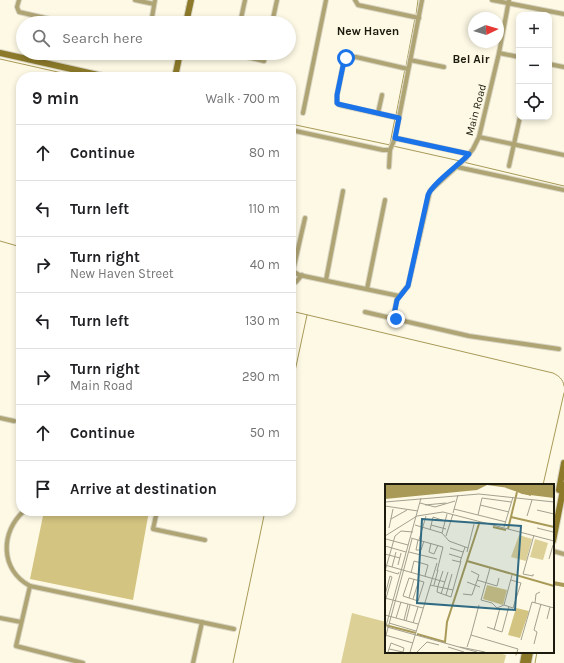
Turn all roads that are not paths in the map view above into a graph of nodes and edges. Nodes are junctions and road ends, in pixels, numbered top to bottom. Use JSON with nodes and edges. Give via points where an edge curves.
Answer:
{"nodes":[{"id":1,"x":19,"y":0,"type":"edge"},
{"id":2,"x":135,"y":0,"type":"edge"},
{"id":3,"x":191,"y":0,"type":"edge"},
{"id":4,"x":245,"y":0,"type":"edge"},
{"id":5,"x":277,"y":0,"type":"edge"},
{"id":6,"x":326,"y":0,"type":"edge"},
{"id":7,"x":355,"y":0,"type":"edge"},
{"id":8,"x":422,"y":0,"type":"edge"},
{"id":9,"x":492,"y":0,"type":"edge"},
{"id":10,"x":155,"y":2,"type":"edge"},
{"id":11,"x":509,"y":2,"type":"edge"},
{"id":12,"x":564,"y":14,"type":"edge"},
{"id":13,"x":32,"y":16,"type":"edge"},
{"id":14,"x":152,"y":16,"type":"edge"},
{"id":15,"x":188,"y":16,"type":"edge"},
{"id":16,"x":242,"y":16,"type":"edge"},
{"id":17,"x":274,"y":16,"type":"edge"},
{"id":18,"x":419,"y":18,"type":"junction"},
{"id":19,"x":0,"y":53,"type":"edge"},
{"id":20,"x":499,"y":53,"type":"junction"},
{"id":21,"x":516,"y":56,"type":"edge"},
{"id":22,"x":16,"y":57,"type":"edge"},
{"id":23,"x":31,"y":60,"type":"edge"},
{"id":24,"x":179,"y":60,"type":"edge"},
{"id":25,"x":410,"y":60,"type":"junction"},
{"id":26,"x":552,"y":65,"type":"edge"},
{"id":27,"x":564,"y":67,"type":"edge"},
{"id":28,"x":444,"y":68,"type":"dead end"},
{"id":29,"x":406,"y":69,"type":"junction"},
{"id":30,"x":85,"y":72,"type":"edge"},
{"id":31,"x":176,"y":72,"type":"edge"},
{"id":32,"x":382,"y":95,"type":"dead end"},
{"id":33,"x":303,"y":113,"type":"dead end"},
{"id":34,"x":378,"y":113,"type":"junction"},
{"id":35,"x":395,"y":117,"type":"junction"},
{"id":36,"x":519,"y":120,"type":"edge"},
{"id":37,"x":296,"y":131,"type":"edge"},
{"id":38,"x":479,"y":137,"type":"junction"},
{"id":39,"x":395,"y":140,"type":"junction"},
{"id":40,"x":514,"y":144,"type":"junction"},
{"id":41,"x":390,"y":148,"type":"junction"},
{"id":42,"x":564,"y":155,"type":"edge"},
{"id":43,"x":468,"y":156,"type":"junction"},
{"id":44,"x":509,"y":166,"type":"dead end"},
{"id":45,"x":389,"y":167,"type":"dead end"},
{"id":46,"x":457,"y":167,"type":"junction"},
{"id":47,"x":564,"y":190,"type":"edge"},
{"id":48,"x":343,"y":191,"type":"dead end"},
{"id":49,"x":385,"y":200,"type":"dead end"},
{"id":50,"x":305,"y":218,"type":"dead end"},
{"id":51,"x":296,"y":258,"type":"edge"},
{"id":52,"x":296,"y":273,"type":"edge"},
{"id":53,"x":302,"y":275,"type":"junction"},
{"id":54,"x":326,"y":280,"type":"junction"},
{"id":55,"x":296,"y":282,"type":"edge"},
{"id":56,"x":367,"y":289,"type":"junction"},
{"id":57,"x":399,"y":296,"type":"junction"},
{"id":58,"x":364,"y":312,"type":"dead end"},
{"id":59,"x":393,"y":319,"type":"junction"},
{"id":60,"x":559,"y":349,"type":"dead end"},
{"id":61,"x":0,"y":418,"type":"edge"},
{"id":62,"x":14,"y":421,"type":"dead end"},
{"id":63,"x":564,"y":463,"type":"edge"},
{"id":64,"x":564,"y":485,"type":"edge"},
{"id":65,"x":554,"y":514,"type":"edge"},
{"id":66,"x":18,"y":516,"type":"edge"},
{"id":67,"x":156,"y":516,"type":"edge"},
{"id":68,"x":554,"y":536,"type":"edge"},
{"id":69,"x":205,"y":540,"type":"dead end"},
{"id":70,"x":554,"y":551,"type":"edge"},
{"id":71,"x":564,"y":554,"type":"edge"},
{"id":72,"x":30,"y":586,"type":"junction"},
{"id":73,"x":0,"y":618,"type":"edge"},
{"id":74,"x":22,"y":622,"type":"junction"},
{"id":75,"x":202,"y":622,"type":"junction"},
{"id":76,"x":234,"y":629,"type":"dead end"},
{"id":77,"x":525,"y":653,"type":"edge"},
{"id":78,"x":530,"y":653,"type":"edge"},
{"id":79,"x":83,"y":663,"type":"edge"},
{"id":80,"x":193,"y":663,"type":"edge"},
{"id":81,"x":523,"y":663,"type":"edge"},
{"id":82,"x":528,"y":663,"type":"edge"}],
"edges":[{"from":1,"to":13,"type":"street","via":[[18,10],[22,14]]},
{"from":2,"to":10,"type":"street"},
{"from":3,"to":15,"type":"street"},
{"from":4,"to":16,"type":"street"},
{"from":5,"to":17,"type":"street"},
{"from":6,"to":33,"type":"street"},
{"from":7,"to":18,"type":"street","via":[[358,5]]},
{"from":8,"to":18,"type":"street"},
{"from":9,"to":11,"type":"street"},
{"from":10,"to":14,"type":"street"},
{"from":11,"to":12,"type":"street"},
{"from":11,"to":20,"type":"street","name":"Main Road"},
{"from":18,"to":25,"type":"street"},
{"from":19,"to":22,"type":"street"},
{"from":20,"to":21,"type":"street"},
{"from":20,"to":38,"type":"street","name":"Main Road"},
{"from":23,"to":30,"type":"street"},
{"from":24,"to":31,"type":"street"},
{"from":25,"to":28,"type":"street"},
{"from":25,"to":29,"type":"street"},
{"from":26,"to":27,"type":"street"},
{"from":29,"to":34,"type":"street","via":[[356,57],[345,59],[337,103]]},
{"from":29,"to":35,"type":"street"},
{"from":32,"to":34,"type":"street"},
{"from":34,"to":35,"type":"street"},
{"from":35,"to":39,"type":"street"},
{"from":36,"to":40,"type":"street"},
{"from":37,"to":41,"type":"street","via":[[383,150]]},
{"from":38,"to":40,"type":"street"},
{"from":38,"to":43,"type":"street","name":"Main Road"},
{"from":39,"to":41,"type":"street"},
{"from":39,"to":43,"type":"street"},
{"from":40,"to":42,"type":"street"},
{"from":40,"to":44,"type":"street"},
{"from":41,"to":45,"type":"street"},
{"from":43,"to":46,"type":"street","name":"Main Road"},
{"from":46,"to":47,"type":"street"},
{"from":46,"to":57,"type":"street","name":"Main Road","via":[[436,184],[428,195],[408,286]]},
{"from":48,"to":54,"type":"street"},
{"from":49,"to":56,"type":"street"},
{"from":50,"to":51,"type":"street"},
{"from":52,"to":53,"type":"street"},
{"from":53,"to":54,"type":"street"},
{"from":53,"to":55,"type":"street"},
{"from":54,"to":56,"type":"street"},
{"from":56,"to":57,"type":"street"},
{"from":57,"to":59,"type":"street","name":"Main Road"},
{"from":58,"to":59,"type":"street"},
{"from":59,"to":60,"type":"street","via":[[481,338]]},
{"from":61,"to":62,"type":"street"},
{"from":63,"to":65,"type":"street"},
{"from":64,"to":68,"type":"street"},
{"from":66,"to":72,"type":"street","via":[[7,530],[3,542],[5,559],[20,581]]},
{"from":67,"to":69,"type":"street","via":[[153,529]]},
{"from":70,"to":71,"type":"street"},
{"from":72,"to":74,"type":"street"},
{"from":72,"to":75,"type":"street"},
{"from":73,"to":74,"type":"street"},
{"from":74,"to":79,"type":"street","via":[[16,646]]},
{"from":75,"to":76,"type":"street"},
{"from":75,"to":80,"type":"street"},
{"from":77,"to":81,"type":"street"},
{"from":78,"to":82,"type":"street"}]}
